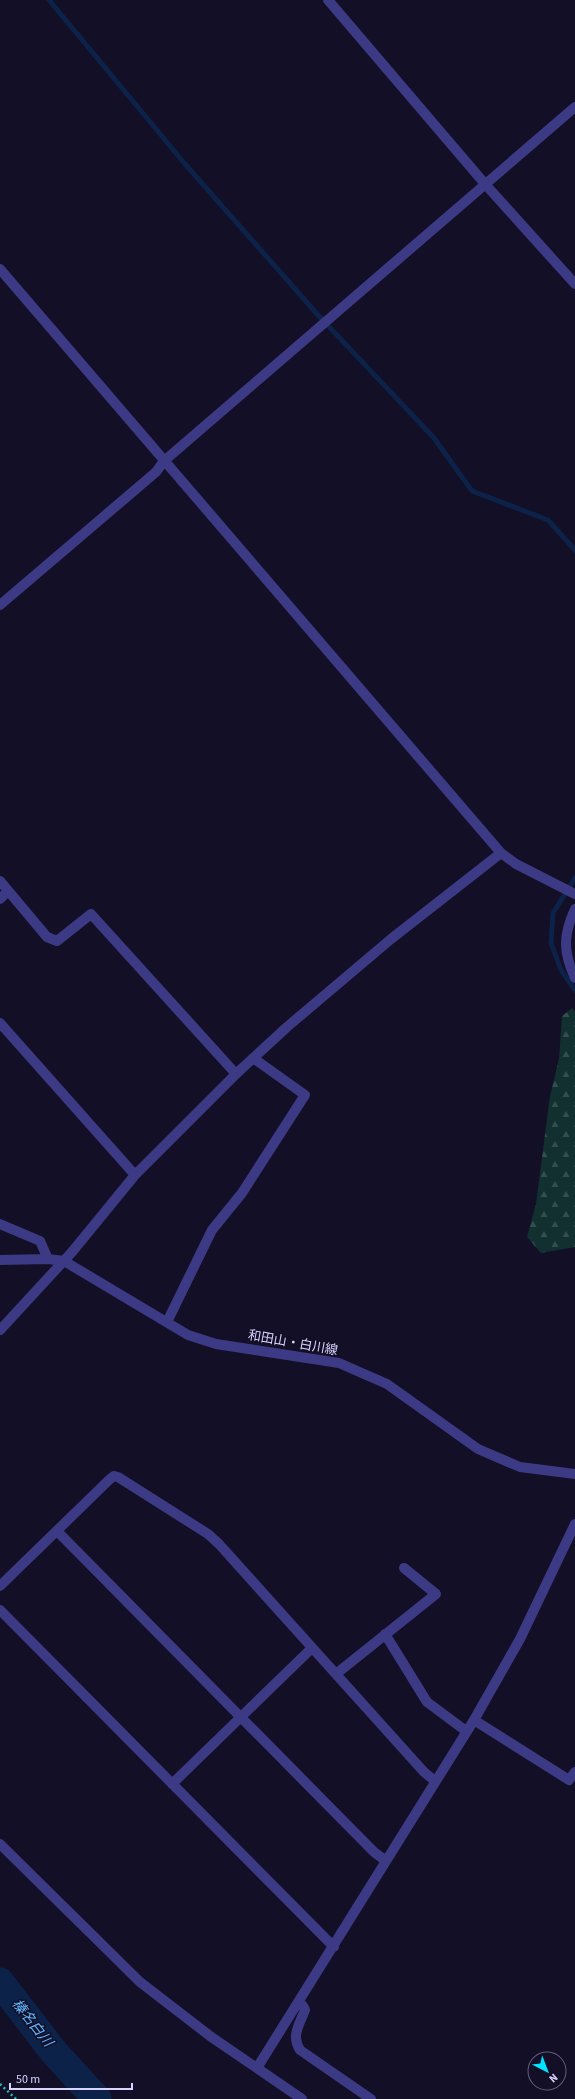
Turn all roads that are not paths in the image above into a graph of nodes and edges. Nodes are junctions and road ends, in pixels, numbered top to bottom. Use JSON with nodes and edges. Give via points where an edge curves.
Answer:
{"nodes":[{"id":1,"x":328,"y":0,"type":"edge"},
{"id":2,"x":575,"y":107,"type":"edge"},
{"id":3,"x":485,"y":184,"type":"junction"},
{"id":4,"x":0,"y":269,"type":"edge"},
{"id":5,"x":575,"y":284,"type":"edge"},
{"id":6,"x":164,"y":461,"type":"junction"},
{"id":7,"x":0,"y":605,"type":"edge"},
{"id":8,"x":501,"y":853,"type":"junction"},
{"id":9,"x":0,"y":881,"type":"edge"},
{"id":10,"x":8,"y":891,"type":"junction"},
{"id":11,"x":575,"y":894,"type":"edge"},
{"id":12,"x":0,"y":899,"type":"edge"},
{"id":13,"x":575,"y":909,"type":"edge"},
{"id":14,"x":575,"y":978,"type":"edge"},
{"id":15,"x":0,"y":1023,"type":"edge"},
{"id":16,"x":253,"y":1058,"type":"junction"},
{"id":17,"x":236,"y":1074,"type":"junction"},
{"id":18,"x":135,"y":1175,"type":"junction"},
{"id":19,"x":0,"y":1224,"type":"edge"},
{"id":20,"x":48,"y":1259,"type":"junction"},
{"id":21,"x":0,"y":1260,"type":"edge"},
{"id":22,"x":64,"y":1261,"type":"junction"},
{"id":23,"x":167,"y":1322,"type":"junction"},
{"id":24,"x":0,"y":1330,"type":"edge"},
{"id":25,"x":575,"y":1474,"type":"edge"},
{"id":26,"x":575,"y":1524,"type":"edge"},
{"id":27,"x":57,"y":1531,"type":"junction"},
{"id":28,"x":404,"y":1568,"type":"dead end"},
{"id":29,"x":0,"y":1586,"type":"edge"},
{"id":30,"x":0,"y":1610,"type":"edge"},
{"id":31,"x":385,"y":1634,"type":"junction"},
{"id":32,"x":312,"y":1648,"type":"junction"},
{"id":33,"x":336,"y":1674,"type":"junction"},
{"id":34,"x":241,"y":1718,"type":"junction"},
{"id":35,"x":474,"y":1720,"type":"junction"},
{"id":36,"x":466,"y":1731,"type":"junction"},
{"id":37,"x":575,"y":1772,"type":"edge"},
{"id":38,"x":435,"y":1781,"type":"junction"},
{"id":39,"x":172,"y":1784,"type":"junction"},
{"id":40,"x":0,"y":1844,"type":"edge"},
{"id":41,"x":386,"y":1861,"type":"junction"},
{"id":42,"x":334,"y":1947,"type":"junction"},
{"id":43,"x":298,"y":2002,"type":"junction"},
{"id":44,"x":256,"y":2068,"type":"junction"},
{"id":45,"x":302,"y":2099,"type":"edge"},
{"id":46,"x":371,"y":2099,"type":"edge"}],
"edges":[{"from":1,"to":3,"type":"street"},
{"from":2,"to":3,"type":"street"},
{"from":3,"to":5,"type":"street"},
{"from":3,"to":6,"type":"street"},
{"from":4,"to":6,"type":"street"},
{"from":6,"to":7,"type":"street","via":[[156,472]]},
{"from":6,"to":8,"type":"street"},
{"from":8,"to":11,"type":"street","via":[[516,864]]},
{"from":8,"to":16,"type":"street","via":[[391,939]]},
{"from":9,"to":10,"type":"street"},
{"from":10,"to":12,"type":"street"},
{"from":10,"to":17,"type":"street","via":[[47,936],[57,941],[91,914]]},
{"from":13,"to":14,"type":"street","via":[[565,942],[566,954]]},
{"from":15,"to":18,"type":"street"},
{"from":16,"to":17,"type":"street"},
{"from":16,"to":23,"type":"street","via":[[305,1095],[242,1193],[212,1230]]},
{"from":17,"to":18,"type":"street"},
{"from":18,"to":22,"type":"street"},
{"from":19,"to":20,"type":"street","via":[[40,1242]]},
{"from":20,"to":21,"type":"street","name":"和田山・白川線"},
{"from":20,"to":22,"type":"street","name":"和田山・白川線"},
{"from":22,"to":23,"type":"street","name":"和田山・白川線"},
{"from":22,"to":24,"type":"street"},
{"from":23,"to":25,"type":"street","name":"和田山・白川線","via":[[188,1335],[216,1344],[339,1363],[387,1384],[478,1449],[520,1467]]},
{"from":26,"to":35,"type":"street","via":[[520,1639]]},
{"from":27,"to":29,"type":"street"},
{"from":27,"to":32,"type":"street","via":[[110,1478],[118,1477],[208,1534]]},
{"from":27,"to":34,"type":"street"},
{"from":28,"to":31,"type":"street","via":[[436,1594]]},
{"from":30,"to":39,"type":"street"},
{"from":31,"to":33,"type":"street"},
{"from":31,"to":36,"type":"street","via":[[427,1702]]},
{"from":32,"to":33,"type":"street"},
{"from":32,"to":34,"type":"street"},
{"from":33,"to":38,"type":"street"},
{"from":34,"to":39,"type":"street"},
{"from":34,"to":41,"type":"street","via":[[374,1852]]},
{"from":35,"to":36,"type":"street"},
{"from":35,"to":37,"type":"street","via":[[569,1780]]},
{"from":36,"to":38,"type":"street"},
{"from":38,"to":41,"type":"street"},
{"from":39,"to":42,"type":"street"},
{"from":40,"to":44,"type":"street","via":[[140,1982]]},
{"from":41,"to":42,"type":"street"},
{"from":42,"to":43,"type":"street"},
{"from":43,"to":44,"type":"street"},
{"from":43,"to":46,"type":"street","via":[[305,2010],[295,2035],[300,2050]]},
{"from":44,"to":45,"type":"street"}]}
